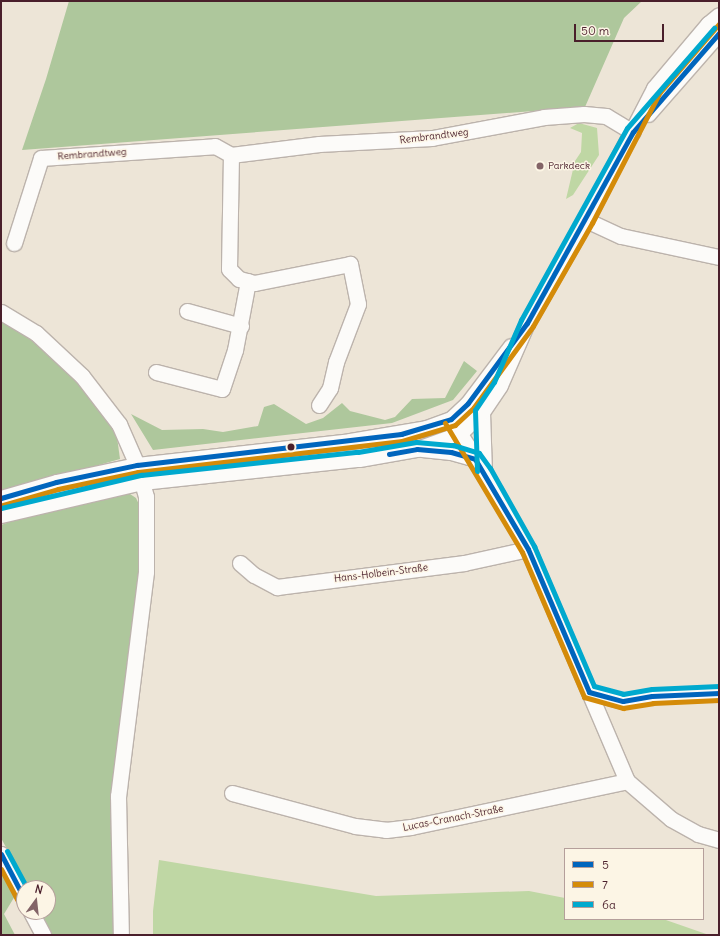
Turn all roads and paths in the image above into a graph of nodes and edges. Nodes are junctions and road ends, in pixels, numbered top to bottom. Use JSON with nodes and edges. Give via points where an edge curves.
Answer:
{"nodes":[{"id":1,"x":719,"y":15,"type":"edge"},
{"id":2,"x":719,"y":33,"type":"edge"},
{"id":3,"x":633,"y":132,"type":"junction"},
{"id":4,"x":231,"y":155,"type":"junction"},
{"id":5,"x":586,"y":220,"type":"junction"},
{"id":6,"x":14,"y":243,"type":"dead end"},
{"id":7,"x":719,"y":257,"type":"edge"},
{"id":8,"x":248,"y":281,"type":"junction"},
{"id":9,"x":188,"y":311,"type":"dead end"},
{"id":10,"x":1,"y":312,"type":"edge"},
{"id":11,"x":527,"y":323,"type":"junction"},
{"id":12,"x":241,"y":326,"type":"junction"},
{"id":13,"x":156,"y":372,"type":"dead end"},
{"id":14,"x":320,"y":405,"type":"dead end"},
{"id":15,"x":482,"y":412,"type":"junction"},
{"id":16,"x":451,"y":419,"type":"junction"},
{"id":17,"x":459,"y":434,"type":"junction"},
{"id":18,"x":417,"y":449,"type":"junction"},
{"id":19,"x":475,"y":459,"type":"junction"},
{"id":20,"x":137,"y":465,"type":"junction"},
{"id":21,"x":484,"y":471,"type":"junction"},
{"id":22,"x":142,"y":482,"type":"junction"},
{"id":23,"x":1,"y":498,"type":"edge"},
{"id":24,"x":1,"y":515,"type":"edge"},
{"id":25,"x":528,"y":549,"type":"junction"},
{"id":26,"x":240,"y":563,"type":"dead end"},
{"id":27,"x":589,"y":692,"type":"junction"},
{"id":28,"x":719,"y":693,"type":"edge"},
{"id":29,"x":627,"y":781,"type":"junction"},
{"id":30,"x":232,"y":793,"type":"dead end"},
{"id":31,"x":719,"y":840,"type":"edge"},
{"id":32,"x":1,"y":854,"type":"edge"},
{"id":33,"x":16,"y":883,"type":"edge"},
{"id":34,"x":35,"y":920,"type":"edge"},
{"id":35,"x":43,"y":935,"type":"edge"},
{"id":36,"x":121,"y":935,"type":"edge"}],
"edges":[{"from":1,"to":3,"type":"street","via":[[708,24],[654,88]]},
{"from":2,"to":3,"type":"street"},
{"from":3,"to":4,"type":"street","name":"Rembrandtweg","via":[[606,116],[584,114],[544,117],[432,138],[319,144]]},
{"from":3,"to":5,"type":"street"},
{"from":4,"to":6,"type":"street","name":"Rembrandtweg","via":[[215,146],[41,158]]},
{"from":4,"to":8,"type":"street","via":[[229,269],[239,279]]},
{"from":5,"to":7,"type":"street","via":[[622,236]]},
{"from":5,"to":11,"type":"street"},
{"from":8,"to":12,"type":"street"},
{"from":8,"to":14,"type":"street","via":[[254,283],[350,264],[358,304],[336,362],[330,388]]},
{"from":9,"to":12,"type":"street"},
{"from":10,"to":20,"type":"street","via":[[36,333],[82,376],[119,424]]},
{"from":11,"to":15,"type":"street","via":[[500,385]]},
{"from":11,"to":16,"type":"street","via":[[477,391]]},
{"from":12,"to":13,"type":"street","via":[[222,389]]},
{"from":15,"to":17,"type":"street"},
{"from":15,"to":21,"type":"street"},
{"from":16,"to":17,"type":"street"},
{"from":16,"to":20,"type":"street","via":[[401,434]]},
{"from":17,"to":18,"type":"street"},
{"from":17,"to":19,"type":"street"},
{"from":18,"to":19,"type":"street","via":[[450,452]]},
{"from":18,"to":22,"type":"street","via":[[359,459]]},
{"from":19,"to":21,"type":"street"},
{"from":20,"to":22,"type":"street"},
{"from":20,"to":23,"type":"street","via":[[56,482]]},
{"from":21,"to":25,"type":"street"},
{"from":22,"to":24,"type":"street"},
{"from":22,"to":36,"type":"street","via":[[146,498],[146,572],[118,796]]},
{"from":25,"to":26,"type":"street","name":"Hans-Holbein-Straße","via":[[464,563],[277,587],[254,576]]},
{"from":25,"to":27,"type":"street"},
{"from":27,"to":28,"type":"street","via":[[623,701],[652,696]]},
{"from":27,"to":29,"type":"street"},
{"from":29,"to":30,"type":"street","name":"Lucas-Cranach-Straße","via":[[411,828],[386,830],[355,826]]},
{"from":29,"to":31,"type":"street","via":[[671,819],[698,834]]},
{"from":32,"to":33,"type":"street"},
{"from":34,"to":35,"type":"street"}]}
